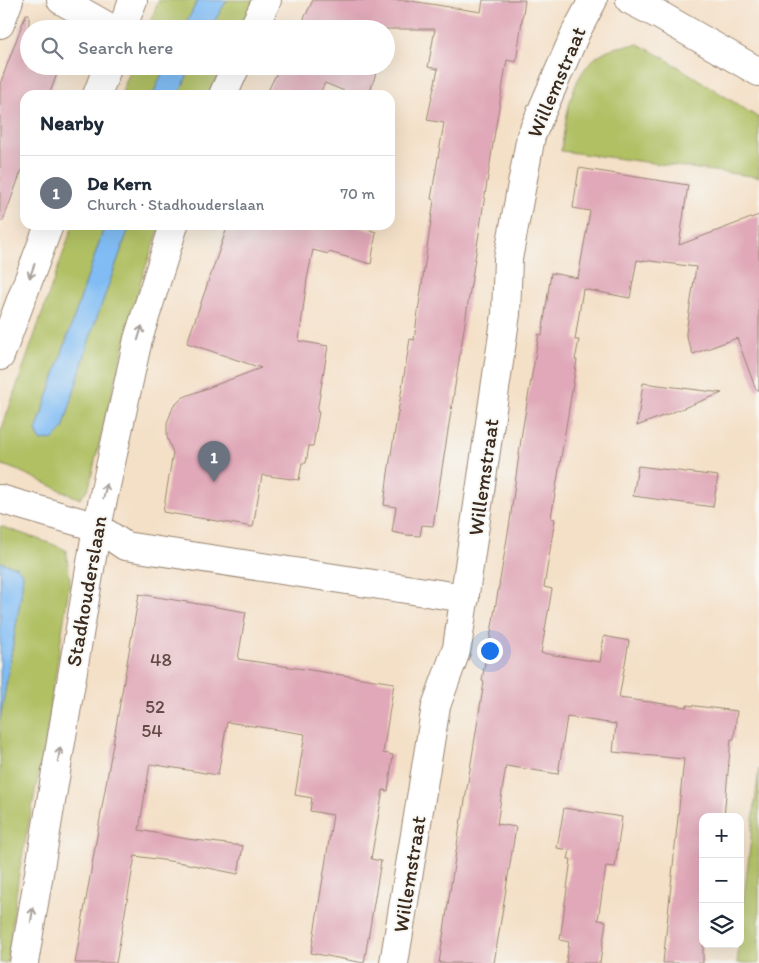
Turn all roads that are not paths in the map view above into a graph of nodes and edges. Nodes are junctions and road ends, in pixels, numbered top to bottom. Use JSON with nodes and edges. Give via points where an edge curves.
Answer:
{"nodes":[{"id":1,"x":9,"y":0,"type":"edge"},
{"id":2,"x":61,"y":0,"type":"edge"},
{"id":3,"x":133,"y":0,"type":"edge"},
{"id":4,"x":267,"y":0,"type":"edge"},
{"id":5,"x":593,"y":0,"type":"edge"},
{"id":6,"x":630,"y":0,"type":"edge"},
{"id":7,"x":96,"y":20,"type":"edge"},
{"id":8,"x":125,"y":20,"type":"edge"},
{"id":9,"x":258,"y":20,"type":"edge"},
{"id":10,"x":0,"y":24,"type":"edge"},
{"id":11,"x":759,"y":72,"type":"edge"},
{"id":12,"x":105,"y":75,"type":"edge"},
{"id":13,"x":232,"y":75,"type":"edge"},
{"id":14,"x":99,"y":90,"type":"edge"},
{"id":15,"x":225,"y":90,"type":"edge"},
{"id":16,"x":47,"y":230,"type":"edge"},
{"id":17,"x":172,"y":230,"type":"edge"},
{"id":18,"x":0,"y":356,"type":"edge"},
{"id":19,"x":0,"y":499,"type":"edge"},
{"id":20,"x":96,"y":528,"type":"junction"},
{"id":21,"x":465,"y":598,"type":"junction"},
{"id":22,"x":24,"y":963,"type":"edge"},
{"id":23,"x":394,"y":963,"type":"edge"}],
"edges":[{"from":1,"to":10,"type":"street"},
{"from":2,"to":7,"type":"street"},
{"from":3,"to":8,"type":"street"},
{"from":4,"to":9,"type":"street"},
{"from":5,"to":21,"type":"street","name":"Willemstraat","via":[[531,136],[508,259],[506,314]]},
{"from":6,"to":11,"type":"street"},
{"from":12,"to":14,"type":"street"},
{"from":13,"to":15,"type":"street"},
{"from":16,"to":18,"type":"street","one_way":true},
{"from":20,"to":17,"type":"street","name":"Stadhouderslaan","one_way":true,"via":[[138,339]]},
{"from":19,"to":20,"type":"street"},
{"from":20,"to":21,"type":"street","via":[[125,546]]},
{"from":22,"to":20,"type":"street","name":"Stadhouderslaan","one_way":true},
{"from":21,"to":23,"type":"street","name":"Willemstraat","via":[[457,648],[436,706]]}]}
